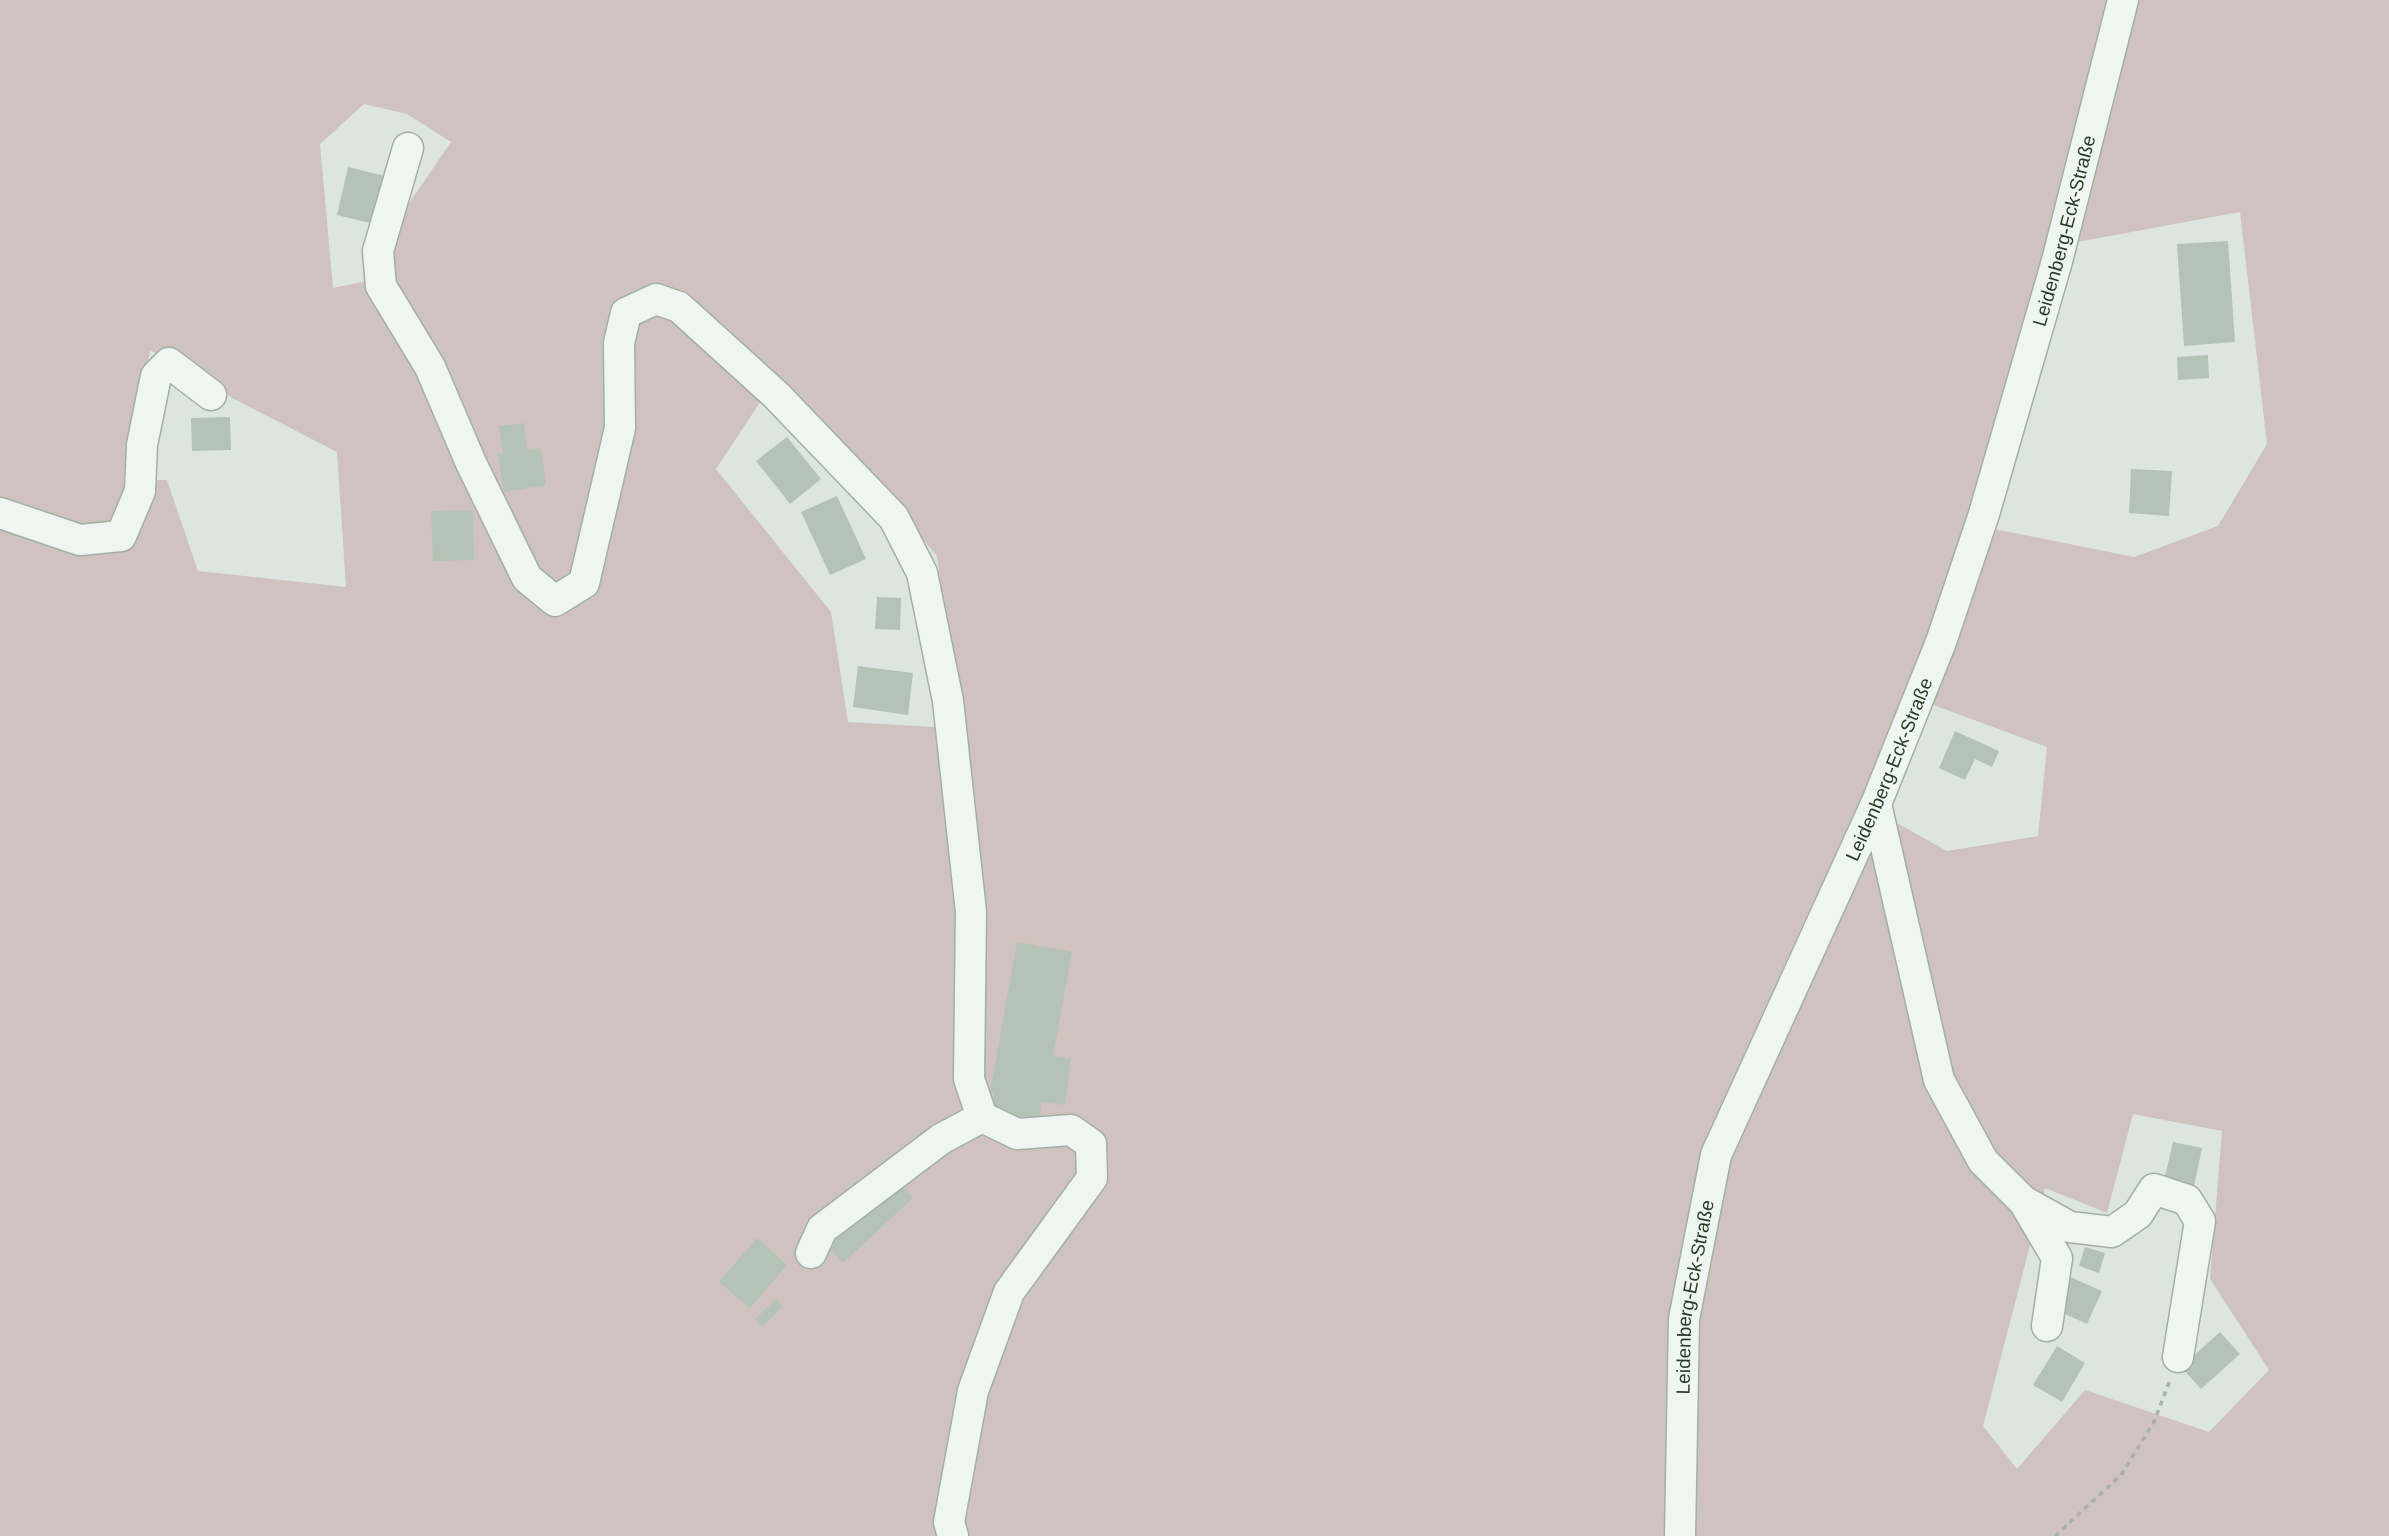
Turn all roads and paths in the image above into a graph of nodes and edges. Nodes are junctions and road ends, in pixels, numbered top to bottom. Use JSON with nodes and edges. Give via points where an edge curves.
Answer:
{"nodes":[{"id":1,"x":2123,"y":0,"type":"edge"},
{"id":2,"x":408,"y":148,"type":"dead end"},
{"id":3,"x":211,"y":395,"type":"dead end"},
{"id":4,"x":0,"y":513,"type":"edge"},
{"id":5,"x":1876,"y":804,"type":"junction"},
{"id":6,"x":982,"y":1117,"type":"junction"},
{"id":7,"x":2024,"y":1202,"type":"junction"},
{"id":8,"x":811,"y":1253,"type":"dead end"},
{"id":9,"x":2047,"y":1326,"type":"dead end"},
{"id":10,"x":2178,"y":1357,"type":"joint"},
{"id":11,"x":953,"y":1536,"type":"edge"},
{"id":12,"x":1680,"y":1536,"type":"edge"},
{"id":13,"x":2055,"y":1536,"type":"edge"}],
"edges":[{"from":1,"to":5,"type":"street","name":"Leidenberg-Eck-Straße","via":[[2057,261],[1984,514],[1941,642]]},
{"from":2,"to":6,"type":"street","via":[[378,251],[381,286],[430,366],[527,578],[555,601],[584,583],[620,428],[619,342],[626,313],[656,299],[679,307],[776,395],[894,518],[922,573],[948,701],[971,912],[969,1079]]},
{"from":3,"to":4,"type":"street","via":[[169,363],[156,376],[142,446],[140,491],[121,536],[80,540]]},
{"from":5,"to":7,"type":"street","via":[[1939,1080],[1983,1161]]},
{"from":5,"to":12,"type":"street","name":"Leidenberg-Eck-Straße","via":[[1716,1155],[1684,1319]]},
{"from":6,"to":8,"type":"street","via":[[941,1139],[822,1228]]},
{"from":6,"to":11,"type":"street","via":[[1017,1134],[1071,1130],[1091,1144],[1092,1178],[1009,1293],[972,1391],[949,1522]]},
{"from":7,"to":9,"type":"street","via":[[2057,1258]]},
{"from":7,"to":10,"type":"street","via":[[2070,1227],[2112,1231],[2137,1214],[2154,1189],[2187,1200],[2200,1221]]},
{"from":10,"to":13,"type":"path","via":[[2154,1422],[2121,1475]]}]}
